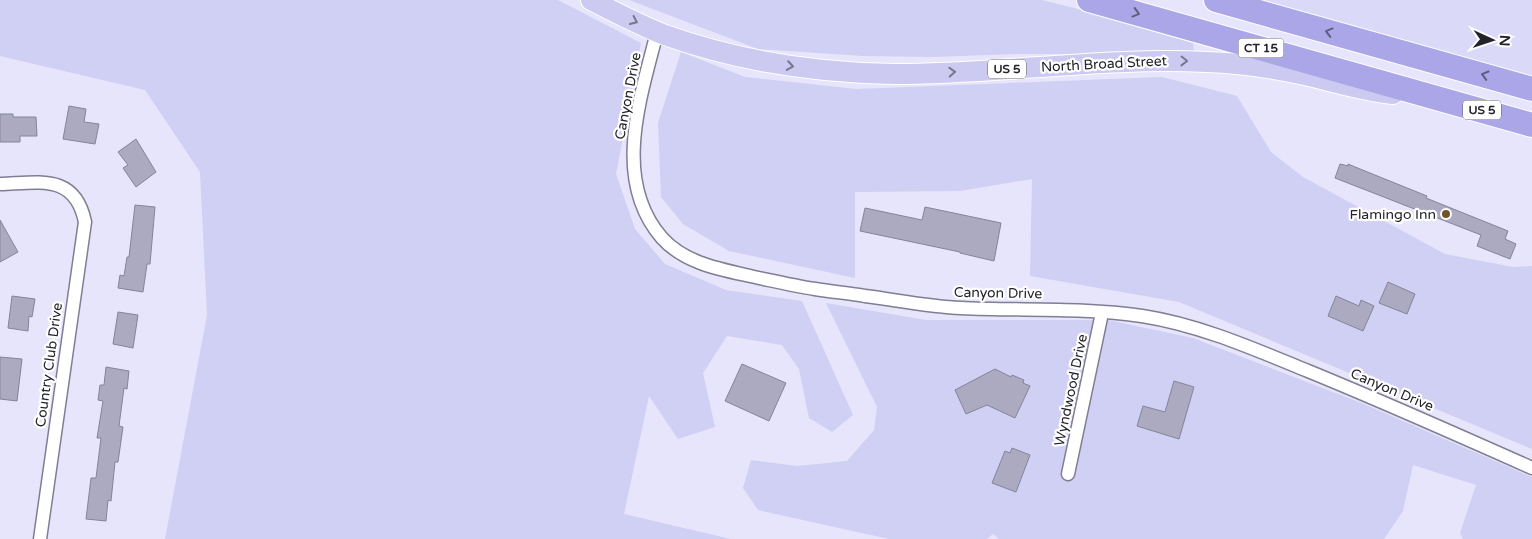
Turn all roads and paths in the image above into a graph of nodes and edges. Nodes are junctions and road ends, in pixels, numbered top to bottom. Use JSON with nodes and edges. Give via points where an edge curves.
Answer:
{"nodes":[{"id":1,"x":591,"y":0,"type":"edge"},
{"id":2,"x":1089,"y":0,"type":"edge"},
{"id":3,"x":1216,"y":0,"type":"edge"},
{"id":4,"x":657,"y":32,"type":"junction"},
{"id":5,"x":1532,"y":89,"type":"edge"},
{"id":6,"x":1432,"y":96,"type":"junction"},
{"id":7,"x":1532,"y":125,"type":"edge"},
{"id":8,"x":0,"y":184,"type":"edge"},
{"id":9,"x":1102,"y":313,"type":"junction"},
{"id":10,"x":1532,"y":468,"type":"edge"},
{"id":11,"x":1068,"y":474,"type":"dead end"},
{"id":12,"x":40,"y":539,"type":"edge"}],
"edges":[{"from":1,"to":4,"type":"main road","name":"North Broad Street","number":"US 5","one_way":true},
{"from":2,"to":6,"type":"highway","number":"CT 15","one_way":true},
{"from":5,"to":3,"type":"highway","number":"US 5","one_way":true},
{"from":4,"to":6,"type":"main road","name":"North Broad Street","number":"US 5","one_way":true,"via":[[753,59],[851,72],[919,74],[1133,62],[1207,62],[1270,68],[1377,92]]},
{"from":4,"to":9,"type":"street","name":"Canyon Drive","via":[[636,120],[633,152],[636,185],[645,213],[662,238],[682,255],[710,267],[792,285],[920,305]]},
{"from":6,"to":7,"type":"highway","name":"North Broad Street","number":"US 5"},
{"from":8,"to":12,"type":"street","name":"Country Club Drive","via":[[51,183],[66,189],[76,197],[84,222]]},
{"from":9,"to":10,"type":"street","name":"Canyon Drive","via":[[1171,321],[1216,335],[1389,404]]},
{"from":9,"to":11,"type":"street","name":"Wyndwood Drive"}]}
